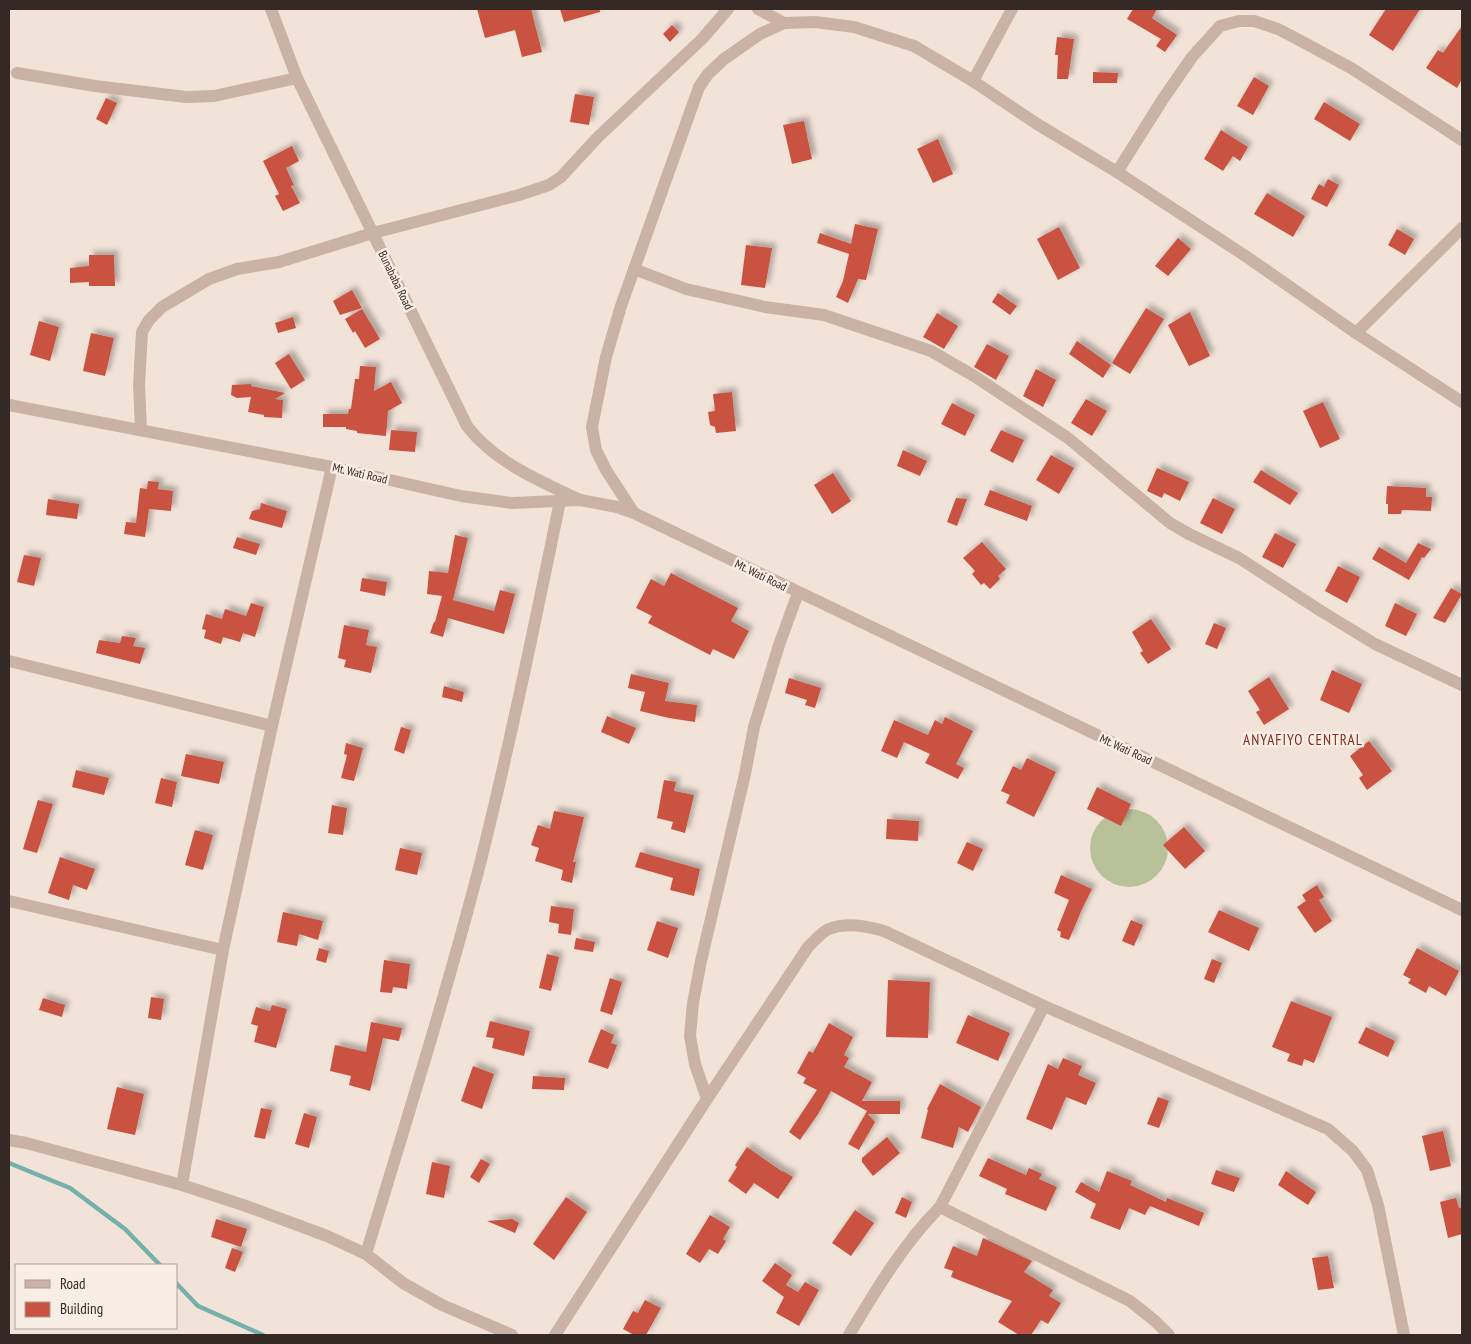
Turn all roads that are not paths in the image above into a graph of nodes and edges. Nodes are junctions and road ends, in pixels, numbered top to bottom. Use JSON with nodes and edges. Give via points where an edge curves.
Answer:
{"nodes":[{"id":1,"x":271,"y":9,"type":"edge"},
{"id":2,"x":728,"y":9,"type":"edge"},
{"id":3,"x":758,"y":9,"type":"edge"},
{"id":4,"x":1012,"y":9,"type":"edge"},
{"id":5,"x":784,"y":23,"type":"junction"},
{"id":6,"x":17,"y":72,"type":"dead end"},
{"id":7,"x":297,"y":78,"type":"junction"},
{"id":8,"x":973,"y":81,"type":"junction"},
{"id":9,"x":1462,"y":140,"type":"edge"},
{"id":10,"x":1117,"y":172,"type":"junction"},
{"id":11,"x":1462,"y":228,"type":"edge"},
{"id":12,"x":374,"y":233,"type":"junction"},
{"id":13,"x":634,"y":269,"type":"junction"},
{"id":14,"x":1356,"y":333,"type":"junction"},
{"id":15,"x":1462,"y":402,"type":"edge"},
{"id":16,"x":9,"y":405,"type":"edge"},
{"id":17,"x":141,"y":430,"type":"junction"},
{"id":18,"x":332,"y":467,"type":"junction"},
{"id":19,"x":580,"y":500,"type":"junction"},
{"id":20,"x":560,"y":501,"type":"junction"},
{"id":21,"x":634,"y":513,"type":"junction"},
{"id":22,"x":798,"y":593,"type":"junction"},
{"id":23,"x":9,"y":662,"type":"edge"},
{"id":24,"x":1462,"y":686,"type":"edge"},
{"id":25,"x":272,"y":726,"type":"junction"},
{"id":26,"x":9,"y":901,"type":"edge"},
{"id":27,"x":1462,"y":910,"type":"edge"},
{"id":28,"x":223,"y":950,"type":"junction"},
{"id":29,"x":1044,"y":1006,"type":"junction"},
{"id":30,"x":706,"y":1099,"type":"junction"},
{"id":31,"x":9,"y":1140,"type":"edge"},
{"id":32,"x":182,"y":1185,"type":"junction"},
{"id":33,"x":940,"y":1207,"type":"junction"},
{"id":34,"x":366,"y":1254,"type":"junction"},
{"id":35,"x":512,"y":1335,"type":"edge"},
{"id":36,"x":556,"y":1335,"type":"edge"},
{"id":37,"x":849,"y":1335,"type":"edge"},
{"id":38,"x":1169,"y":1335,"type":"edge"},
{"id":39,"x":1404,"y":1335,"type":"edge"}],
"edges":[{"from":1,"to":7,"type":"street","name":"Bunababa Road"},
{"from":2,"to":12,"type":"street","via":[[702,39],[549,185]]},
{"from":3,"to":5,"type":"street"},
{"from":4,"to":8,"type":"street"},
{"from":5,"to":8,"type":"street","via":[[814,22],[883,34],[914,46]]},
{"from":5,"to":13,"type":"street","via":[[760,34],[724,59],[699,87]]},
{"from":6,"to":7,"type":"street","via":[[79,84],[186,97],[214,96]]},
{"from":7,"to":12,"type":"street","name":"Bunababa Road"},
{"from":8,"to":10,"type":"street"},
{"from":9,"to":10,"type":"street","via":[[1351,68],[1302,41],[1278,29],[1239,21],[1220,26],[1192,57]]},
{"from":10,"to":14,"type":"street"},
{"from":11,"to":14,"type":"street"},
{"from":12,"to":17,"type":"street","via":[[209,279],[162,307],[142,332]]},
{"from":12,"to":19,"type":"street","name":"Bunababa Road","via":[[467,426],[478,441],[534,478]]},
{"from":13,"to":21,"type":"street","via":[[606,357],[592,427],[596,450]]},
{"from":13,"to":24,"type":"street","via":[[686,289],[765,307],[824,315],[931,351],[1068,438],[1170,523],[1239,558],[1375,644]]},
{"from":14,"to":15,"type":"street"},
{"from":16,"to":17,"type":"street","name":"Mt. Wati Road"},
{"from":17,"to":18,"type":"street","name":"Mt. Wati Road"},
{"from":18,"to":20,"type":"street","name":"Mt. Wati Road","via":[[460,496],[512,503]]},
{"from":18,"to":25,"type":"street"},
{"from":19,"to":20,"type":"street","name":"Mt. Wati Road"},
{"from":19,"to":21,"type":"street","name":"Mt. Wati Road"},
{"from":20,"to":34,"type":"street","via":[[526,669],[480,864],[446,991]]},
{"from":21,"to":22,"type":"street","name":"Mt. Wati Road"},
{"from":22,"to":27,"type":"street","name":"Mt. Wati Road"},
{"from":22,"to":30,"type":"street","via":[[754,728],[693,1003],[690,1036]]},
{"from":23,"to":25,"type":"street"},
{"from":25,"to":28,"type":"street"},
{"from":26,"to":28,"type":"street"},
{"from":28,"to":32,"type":"street"},
{"from":29,"to":30,"type":"street","via":[[884,931],[851,925],[828,929],[808,947]]},
{"from":29,"to":33,"type":"street"},
{"from":29,"to":39,"type":"street","via":[[1328,1130],[1354,1151],[1367,1170],[1378,1205]]},
{"from":30,"to":36,"type":"street"},
{"from":31,"to":32,"type":"street"},
{"from":32,"to":34,"type":"street","via":[[327,1236]]},
{"from":33,"to":37,"type":"street","via":[[896,1260]]},
{"from":33,"to":38,"type":"street","via":[[1130,1301]]},
{"from":34,"to":35,"type":"street","via":[[403,1283],[442,1305]]}]}
